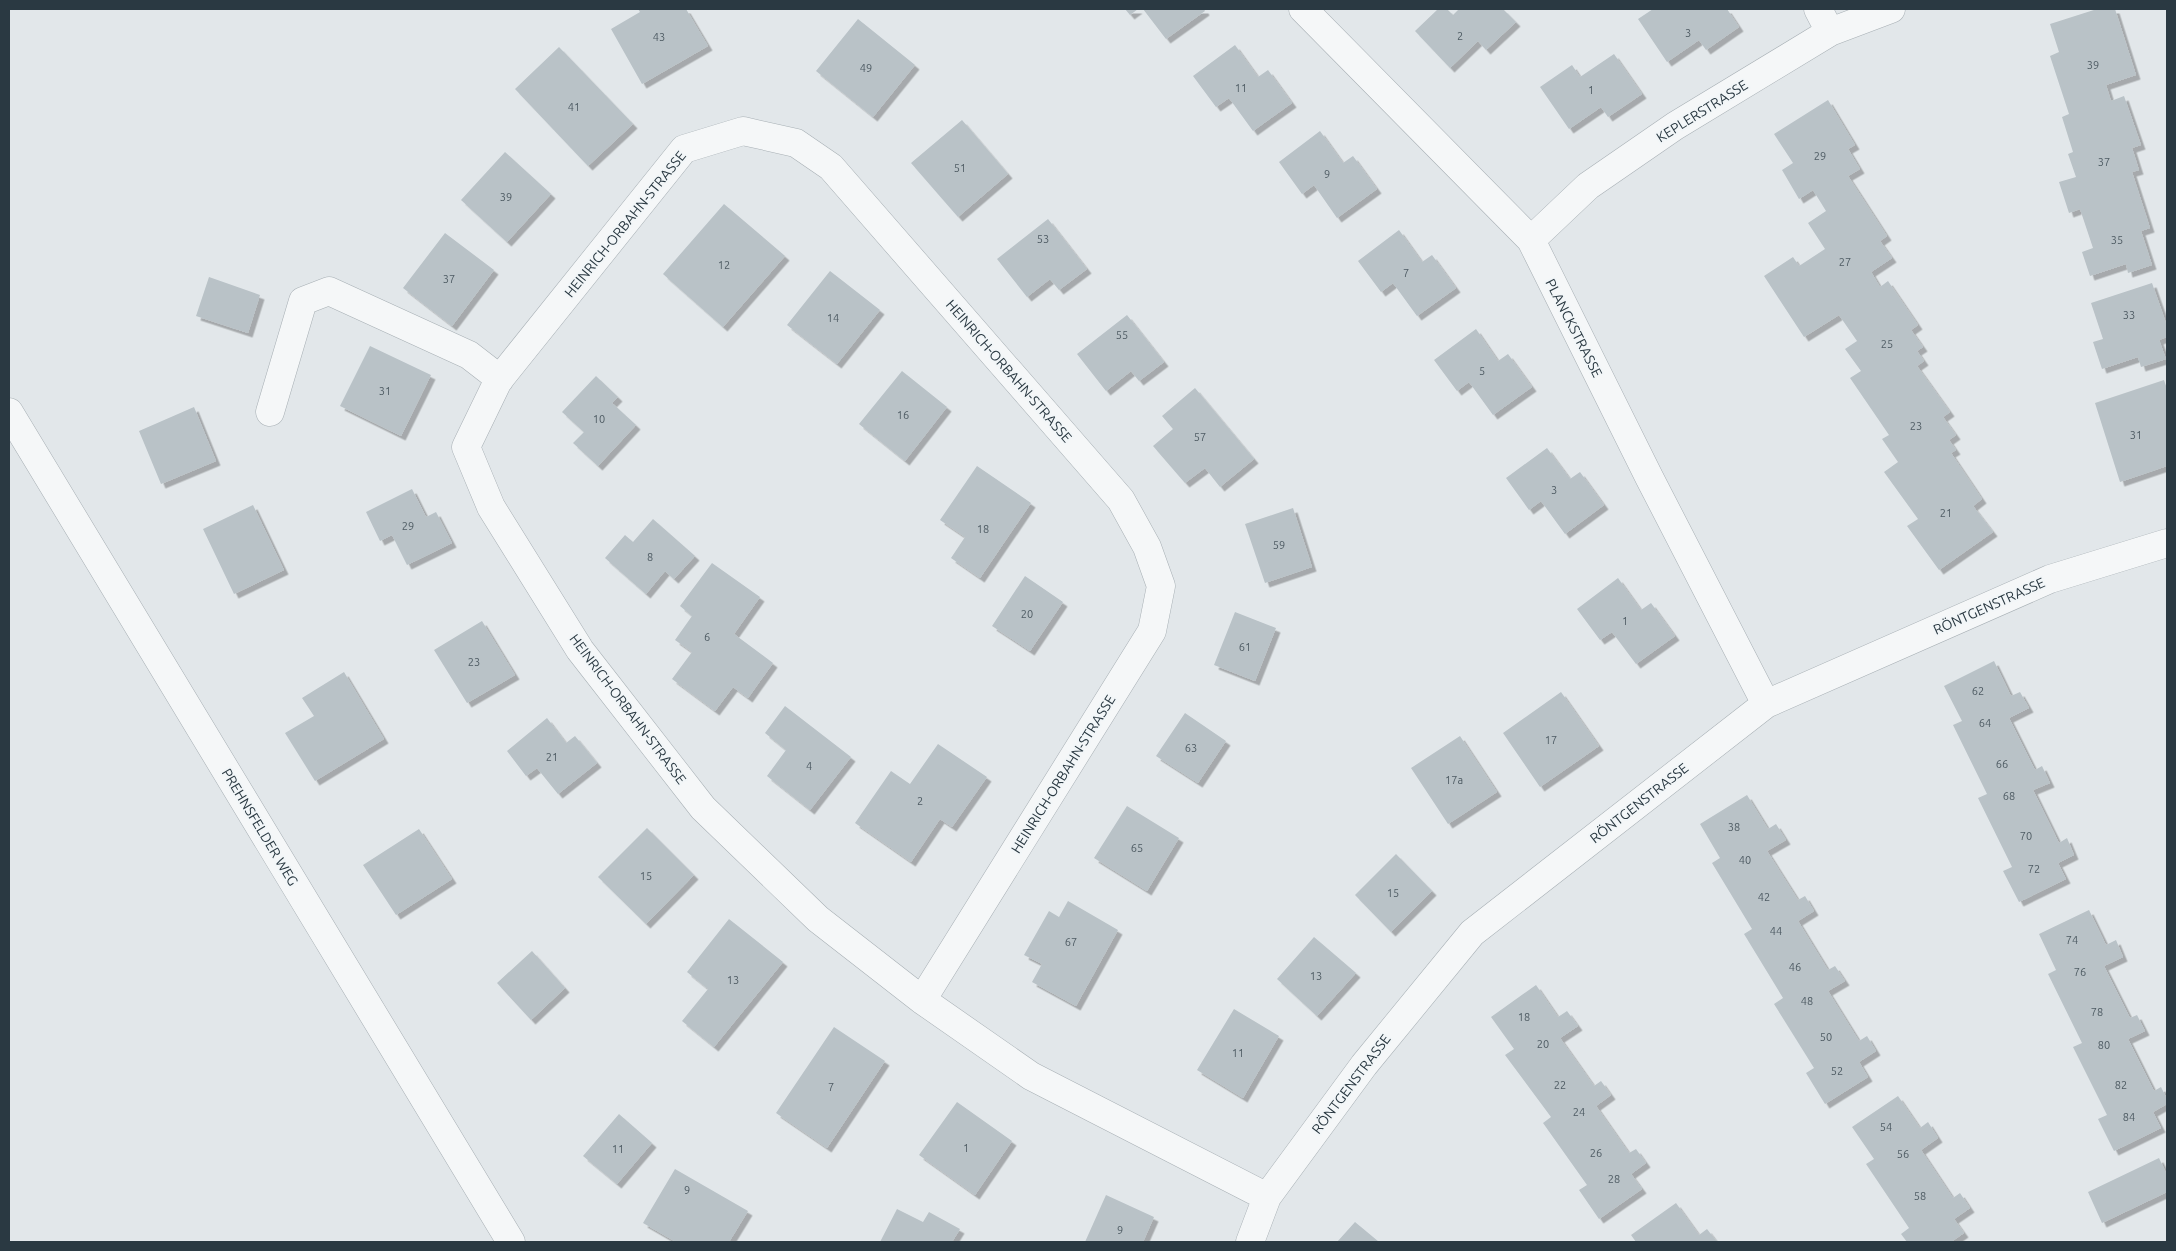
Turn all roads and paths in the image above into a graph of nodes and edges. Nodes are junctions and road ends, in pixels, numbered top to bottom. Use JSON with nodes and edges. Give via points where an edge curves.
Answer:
{"nodes":[{"id":1,"x":1303,"y":9,"type":"edge"},
{"id":2,"x":1891,"y":9,"type":"edge"},
{"id":3,"x":1824,"y":21,"type":"edge"},
{"id":4,"x":1531,"y":240,"type":"junction"},
{"id":5,"x":500,"y":379,"type":"junction"},
{"id":6,"x":9,"y":412,"type":"edge"},
{"id":7,"x":270,"y":412,"type":"dead end"},
{"id":8,"x":2167,"y":543,"type":"edge"},
{"id":9,"x":1766,"y":704,"type":"junction"},
{"id":10,"x":922,"y":1000,"type":"junction"},
{"id":11,"x":1267,"y":1197,"type":"junction"},
{"id":12,"x":511,"y":1242,"type":"edge"},
{"id":13,"x":1250,"y":1242,"type":"edge"}],
"edges":[{"from":1,"to":4,"type":"street","name":"PLANCKSTRASSE"},
{"from":2,"to":3,"type":"street","name":"KEPLERSTRASSE"},
{"from":3,"to":4,"type":"street","name":"KEPLERSTRASSE","via":[[1588,186]]},
{"from":4,"to":9,"type":"street","name":"PLANCKSTRASSE"},
{"from":5,"to":7,"type":"street","via":[[469,355],[329,291],[303,301]]},
{"from":5,"to":10,"type":"street","name":"HEINRICH-ORBAHN-STRASSE","via":[[466,447],[491,507],[580,650],[703,808],[818,919]]},
{"from":5,"to":10,"type":"street","name":"HEINRICH-ORBAHN-STRASSE","via":[[684,149],[743,131],[796,143],[831,167],[1121,500],[1147,546],[1161,586],[1152,631]]},
{"from":6,"to":12,"type":"street","name":"PREHNSFELDER WEG"},
{"from":8,"to":9,"type":"street","name":"RÖNTGENSTRASSE","via":[[2050,579]]},
{"from":9,"to":11,"type":"street","name":"RÖNTGENSTRASSE","via":[[1472,933],[1364,1065]]},
{"from":10,"to":11,"type":"street","name":"HEINRICH-ORBAHN-STRASSE","via":[[1031,1076]]},
{"from":11,"to":13,"type":"street","name":"RÖNTGENSTRASSE"}]}
